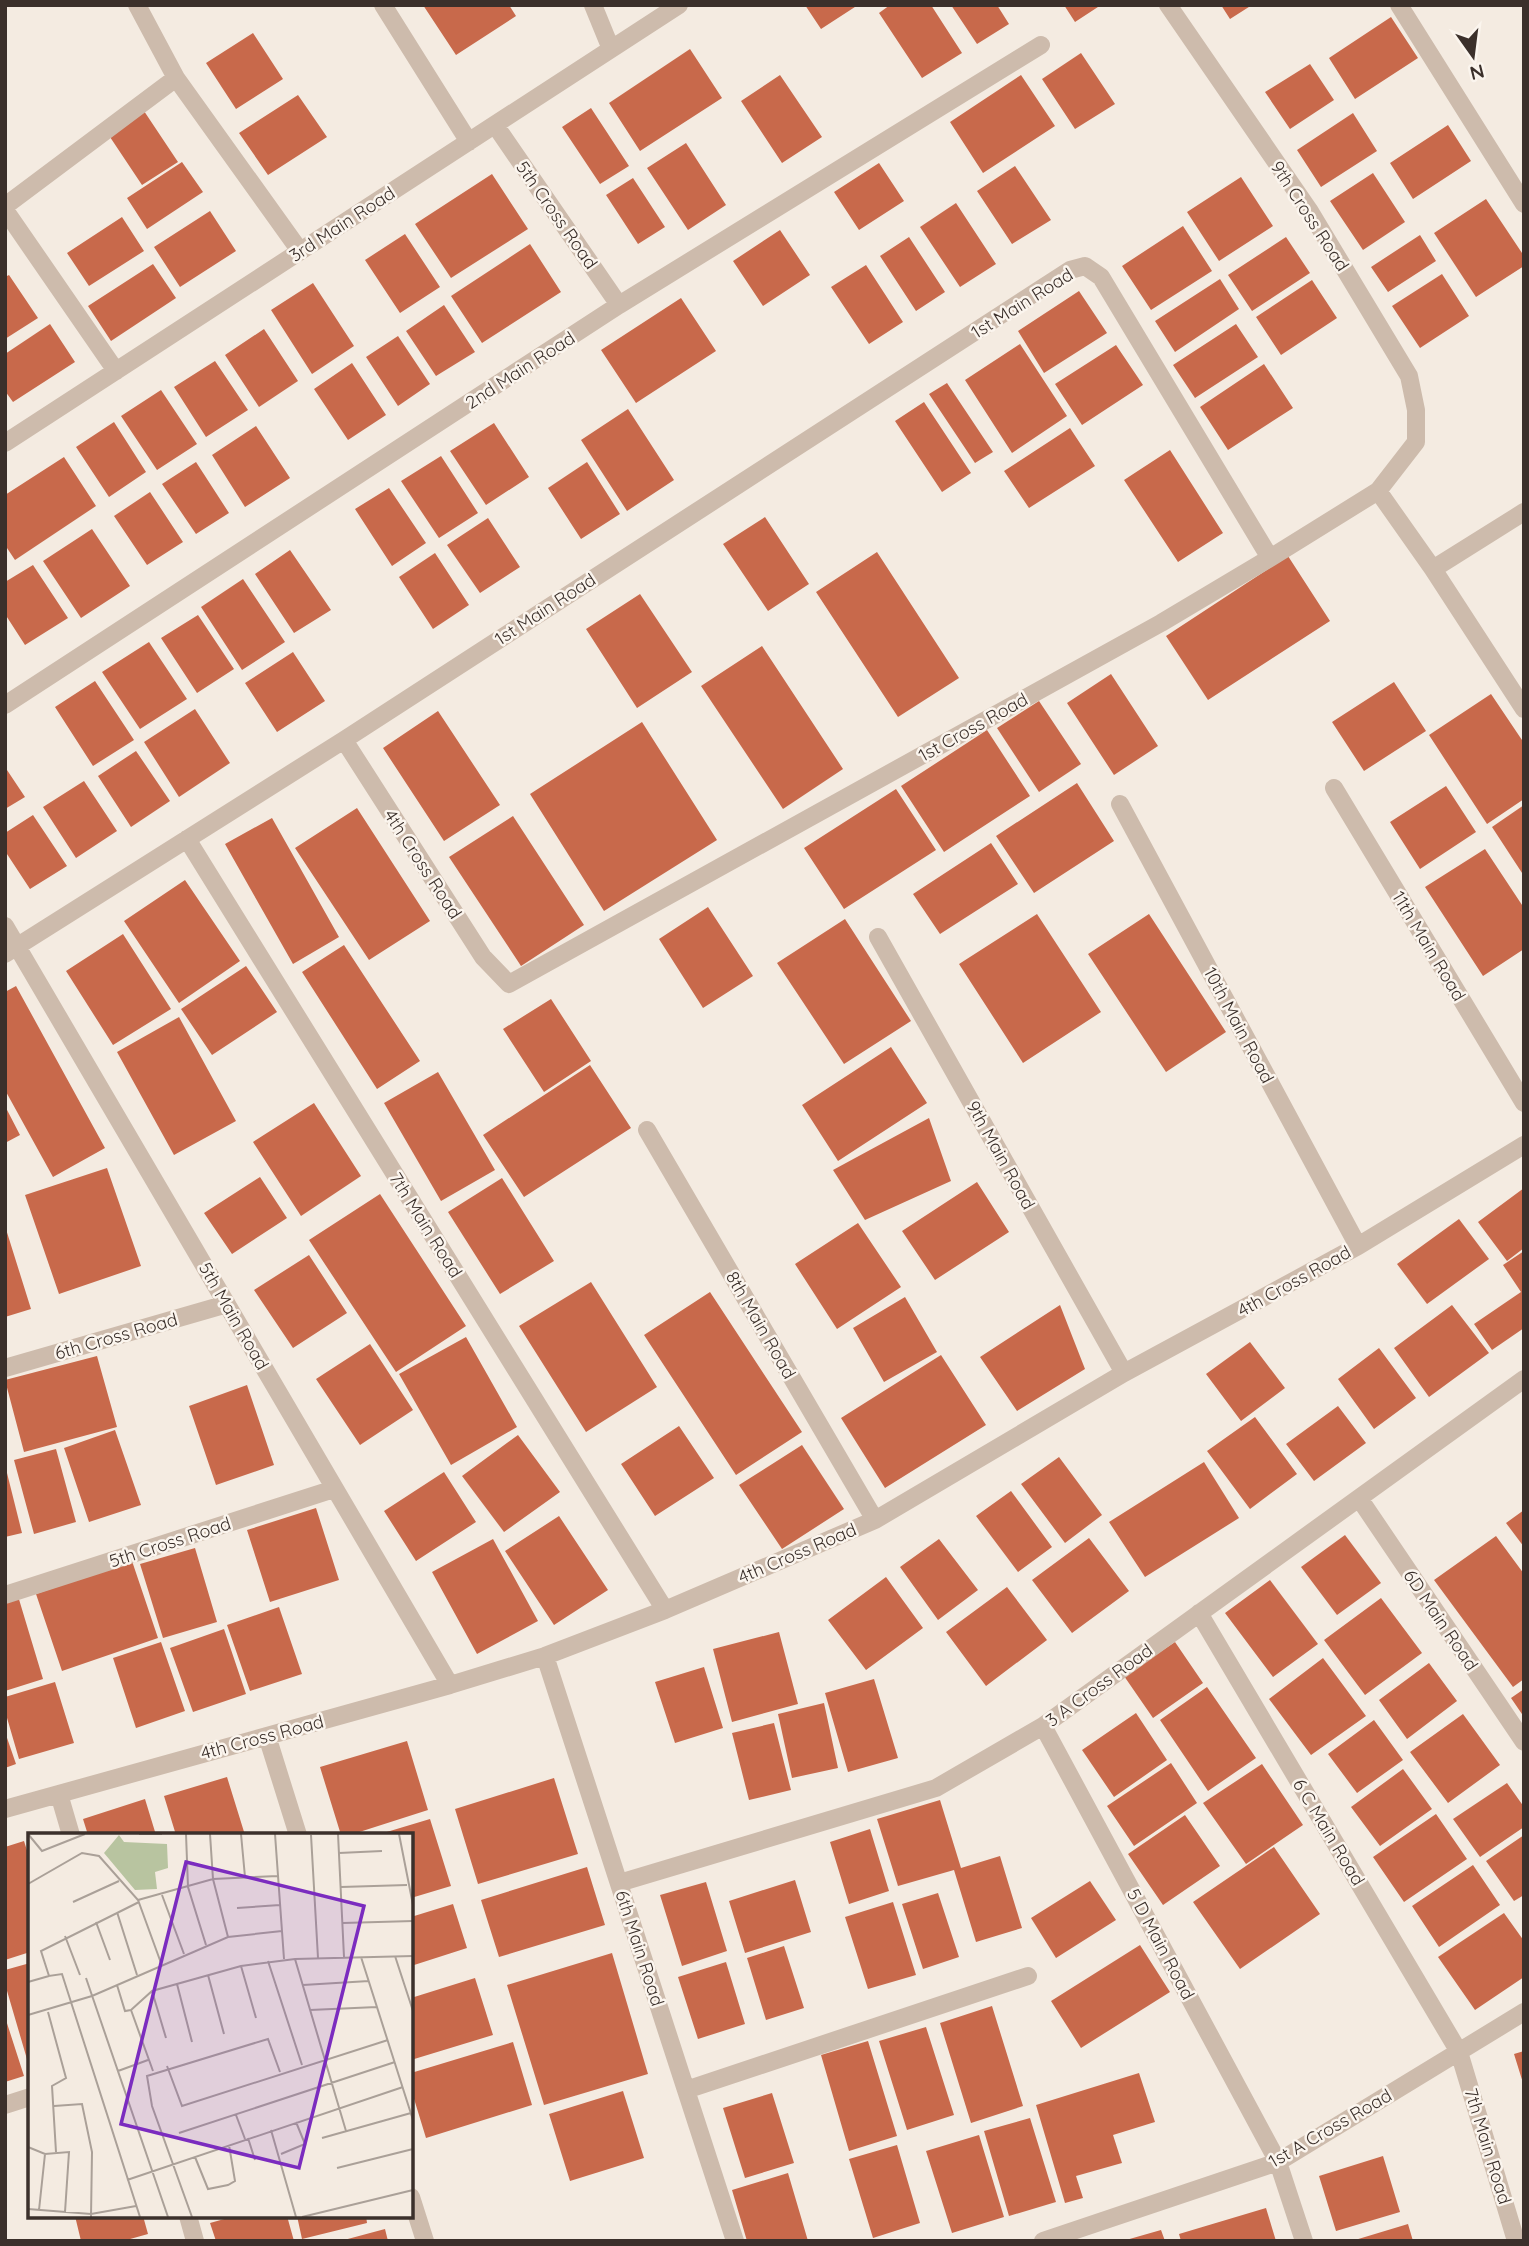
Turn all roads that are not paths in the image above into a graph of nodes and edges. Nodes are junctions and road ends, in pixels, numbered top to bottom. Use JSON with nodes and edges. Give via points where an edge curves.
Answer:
{"nodes":[{"id":1,"x":137,"y":5,"type":"edge"},
{"id":2,"x":383,"y":5,"type":"edge"},
{"id":3,"x":593,"y":5,"type":"edge"},
{"id":4,"x":679,"y":5,"type":"edge"},
{"id":5,"x":1168,"y":5,"type":"edge"},
{"id":6,"x":1399,"y":5,"type":"edge"},
{"id":7,"x":1041,"y":45,"type":"dead end"},
{"id":8,"x":611,"y":49,"type":"junction"},
{"id":9,"x":180,"y":83,"type":"junction"},
{"id":10,"x":495,"y":125,"type":"junction"},
{"id":11,"x":469,"y":142,"type":"junction"},
{"id":12,"x":1524,"y":204,"type":"edge"},
{"id":13,"x":5,"y":208,"type":"edge"},
{"id":14,"x":300,"y":251,"type":"junction"},
{"id":15,"x":619,"y":305,"type":"junction"},
{"id":16,"x":116,"y":371,"type":"junction"},
{"id":17,"x":1416,"y":442,"type":"joint"},
{"id":18,"x":5,"y":443,"type":"edge"},
{"id":19,"x":1378,"y":491,"type":"junction"},
{"id":20,"x":1524,"y":512,"type":"edge"},
{"id":21,"x":1270,"y":558,"type":"junction"},
{"id":22,"x":1433,"y":569,"type":"junction"},
{"id":23,"x":5,"y":705,"type":"edge"},
{"id":24,"x":1524,"y":709,"type":"edge"},
{"id":25,"x":344,"y":740,"type":"junction"},
{"id":26,"x":1334,"y":788,"type":"dead end"},
{"id":27,"x":1120,"y":804,"type":"dead end"},
{"id":28,"x":187,"y":839,"type":"junction"},
{"id":29,"x":5,"y":926,"type":"edge"},
{"id":30,"x":878,"y":937,"type":"dead end"},
{"id":31,"x":11,"y":951,"type":"edge"},
{"id":32,"x":509,"y":984,"type":"joint"},
{"id":33,"x":1524,"y":1103,"type":"edge"},
{"id":34,"x":647,"y":1130,"type":"dead end"},
{"id":35,"x":1524,"y":1145,"type":"edge"},
{"id":36,"x":1358,"y":1246,"type":"junction"},
{"id":37,"x":227,"y":1304,"type":"junction"},
{"id":38,"x":5,"y":1368,"type":"edge"},
{"id":39,"x":1124,"y":1373,"type":"junction"},
{"id":40,"x":1524,"y":1379,"type":"edge"},
{"id":41,"x":334,"y":1489,"type":"junction"},
{"id":42,"x":1359,"y":1498,"type":"junction"},
{"id":43,"x":875,"y":1520,"type":"junction"},
{"id":44,"x":5,"y":1595,"type":"edge"},
{"id":45,"x":665,"y":1610,"type":"junction"},
{"id":46,"x":1199,"y":1613,"type":"junction"},
{"id":47,"x":545,"y":1656,"type":"junction"},
{"id":48,"x":450,"y":1685,"type":"junction"},
{"id":49,"x":1043,"y":1726,"type":"junction"},
{"id":50,"x":267,"y":1736,"type":"junction"},
{"id":51,"x":1524,"y":1742,"type":"edge"},
{"id":52,"x":59,"y":1794,"type":"junction"},
{"id":53,"x":5,"y":1809,"type":"edge"},
{"id":54,"x":70,"y":1833,"type":"edge"},
{"id":55,"x":297,"y":1833,"type":"edge"},
{"id":56,"x":619,"y":1883,"type":"junction"},
{"id":57,"x":1028,"y":1976,"type":"dead end"},
{"id":58,"x":1524,"y":2012,"type":"edge"},
{"id":59,"x":1459,"y":2052,"type":"junction"},
{"id":60,"x":686,"y":2090,"type":"junction"},
{"id":61,"x":28,"y":2099,"type":"edge"},
{"id":62,"x":5,"y":2105,"type":"edge"},
{"id":63,"x":1278,"y":2162,"type":"junction"},
{"id":64,"x":413,"y":2203,"type":"edge"},
{"id":65,"x":189,"y":2218,"type":"edge"},
{"id":66,"x":195,"y":2241,"type":"edge"},
{"id":67,"x":425,"y":2241,"type":"edge"},
{"id":68,"x":735,"y":2241,"type":"edge"},
{"id":69,"x":1043,"y":2241,"type":"edge"},
{"id":70,"x":1304,"y":2241,"type":"edge"},
{"id":71,"x":1516,"y":2241,"type":"edge"}],
"edges":[{"from":1,"to":9,"type":"street"},
{"from":2,"to":11,"type":"street"},
{"from":3,"to":8,"type":"street"},
{"from":4,"to":8,"type":"street","name":"3rd Main Road"},
{"from":5,"to":17,"type":"street","name":"9th Cross Road","via":[[1309,210],[1409,376]]},
{"from":6,"to":12,"type":"street"},
{"from":7,"to":15,"type":"street","name":"2nd Main Road"},
{"from":8,"to":10,"type":"street","name":"3rd Main Road"},
{"from":9,"to":13,"type":"street"},
{"from":9,"to":14,"type":"street"},
{"from":10,"to":11,"type":"street","name":"3rd Main Road"},
{"from":10,"to":15,"type":"street","name":"5th Cross Road"},
{"from":11,"to":14,"type":"street","name":"3rd Main Road"},
{"from":13,"to":16,"type":"street"},
{"from":14,"to":16,"type":"street","name":"3rd Main Road"},
{"from":15,"to":23,"type":"street","name":"2nd Main Road"},
{"from":16,"to":18,"type":"street","name":"3rd Main Road"},
{"from":17,"to":19,"type":"street","name":"1st Cross Road"},
{"from":19,"to":21,"type":"street","name":"1st Cross Road"},
{"from":19,"to":22,"type":"street"},
{"from":20,"to":22,"type":"street"},
{"from":21,"to":25,"type":"street","name":"1st Main Road","via":[[1101,277],[1085,267],[1070,270]]},
{"from":21,"to":32,"type":"street","name":"1st Cross Road"},
{"from":22,"to":24,"type":"street"},
{"from":25,"to":28,"type":"street","name":"1st Main Road"},
{"from":25,"to":32,"type":"street","name":"4th Cross Road","via":[[483,957]]},
{"from":26,"to":33,"type":"street","name":"11th Main Road"},
{"from":27,"to":36,"type":"street","name":"10th Main Road"},
{"from":28,"to":31,"type":"street","name":"1st Main Road"},
{"from":28,"to":45,"type":"street","name":"7th Main Road"},
{"from":29,"to":31,"type":"street","name":"5th Main Road"},
{"from":30,"to":39,"type":"street","name":"9th Main Road"},
{"from":31,"to":37,"type":"street","name":"5th Main Road"},
{"from":34,"to":43,"type":"street","name":"8th Main Road"},
{"from":35,"to":36,"type":"street","name":"4th Cross Road"},
{"from":36,"to":39,"type":"street","name":"4th Cross Road"},
{"from":37,"to":38,"type":"street","name":"6th Cross Road"},
{"from":37,"to":41,"type":"street","name":"5th Main Road"},
{"from":39,"to":43,"type":"street","name":"4th Cross Road"},
{"from":40,"to":42,"type":"street","name":"3 A Cross Road"},
{"from":41,"to":44,"type":"street","name":"5th Cross Road"},
{"from":41,"to":48,"type":"street","name":"5th Main Road"},
{"from":42,"to":46,"type":"street","name":"3 A Cross Road"},
{"from":42,"to":51,"type":"street","name":"6D Main Road"},
{"from":43,"to":45,"type":"street","name":"4th Cross Road"},
{"from":45,"to":47,"type":"street","name":"4th Cross Road"},
{"from":46,"to":49,"type":"street","name":"3 A Cross Road"},
{"from":46,"to":59,"type":"street","name":"6 C Main Road"},
{"from":47,"to":48,"type":"street","name":"4th Cross Road"},
{"from":47,"to":56,"type":"street","name":"6th Main Road"},
{"from":48,"to":50,"type":"street","name":"4th Cross Road"},
{"from":49,"to":56,"type":"street","name":"3 A Cross Road","via":[[936,1788]]},
{"from":49,"to":63,"type":"street","name":"5 D Main Road"},
{"from":50,"to":52,"type":"street","name":"4th Cross Road"},
{"from":50,"to":55,"type":"street"},
{"from":52,"to":53,"type":"street","name":"4th Cross Road"},
{"from":52,"to":54,"type":"street"},
{"from":56,"to":60,"type":"street","name":"6th Main Road"},
{"from":57,"to":60,"type":"street"},
{"from":58,"to":59,"type":"street","name":"1st A Cross Road"},
{"from":59,"to":63,"type":"street","name":"1st A Cross Road"},
{"from":59,"to":71,"type":"street","name":"7th Main Road"},
{"from":60,"to":68,"type":"street","name":"6th Main Road"},
{"from":61,"to":62,"type":"street"},
{"from":63,"to":69,"type":"street","name":"1st A Cross Road"},
{"from":63,"to":70,"type":"street"},
{"from":64,"to":67,"type":"street"},
{"from":65,"to":66,"type":"street"}]}
